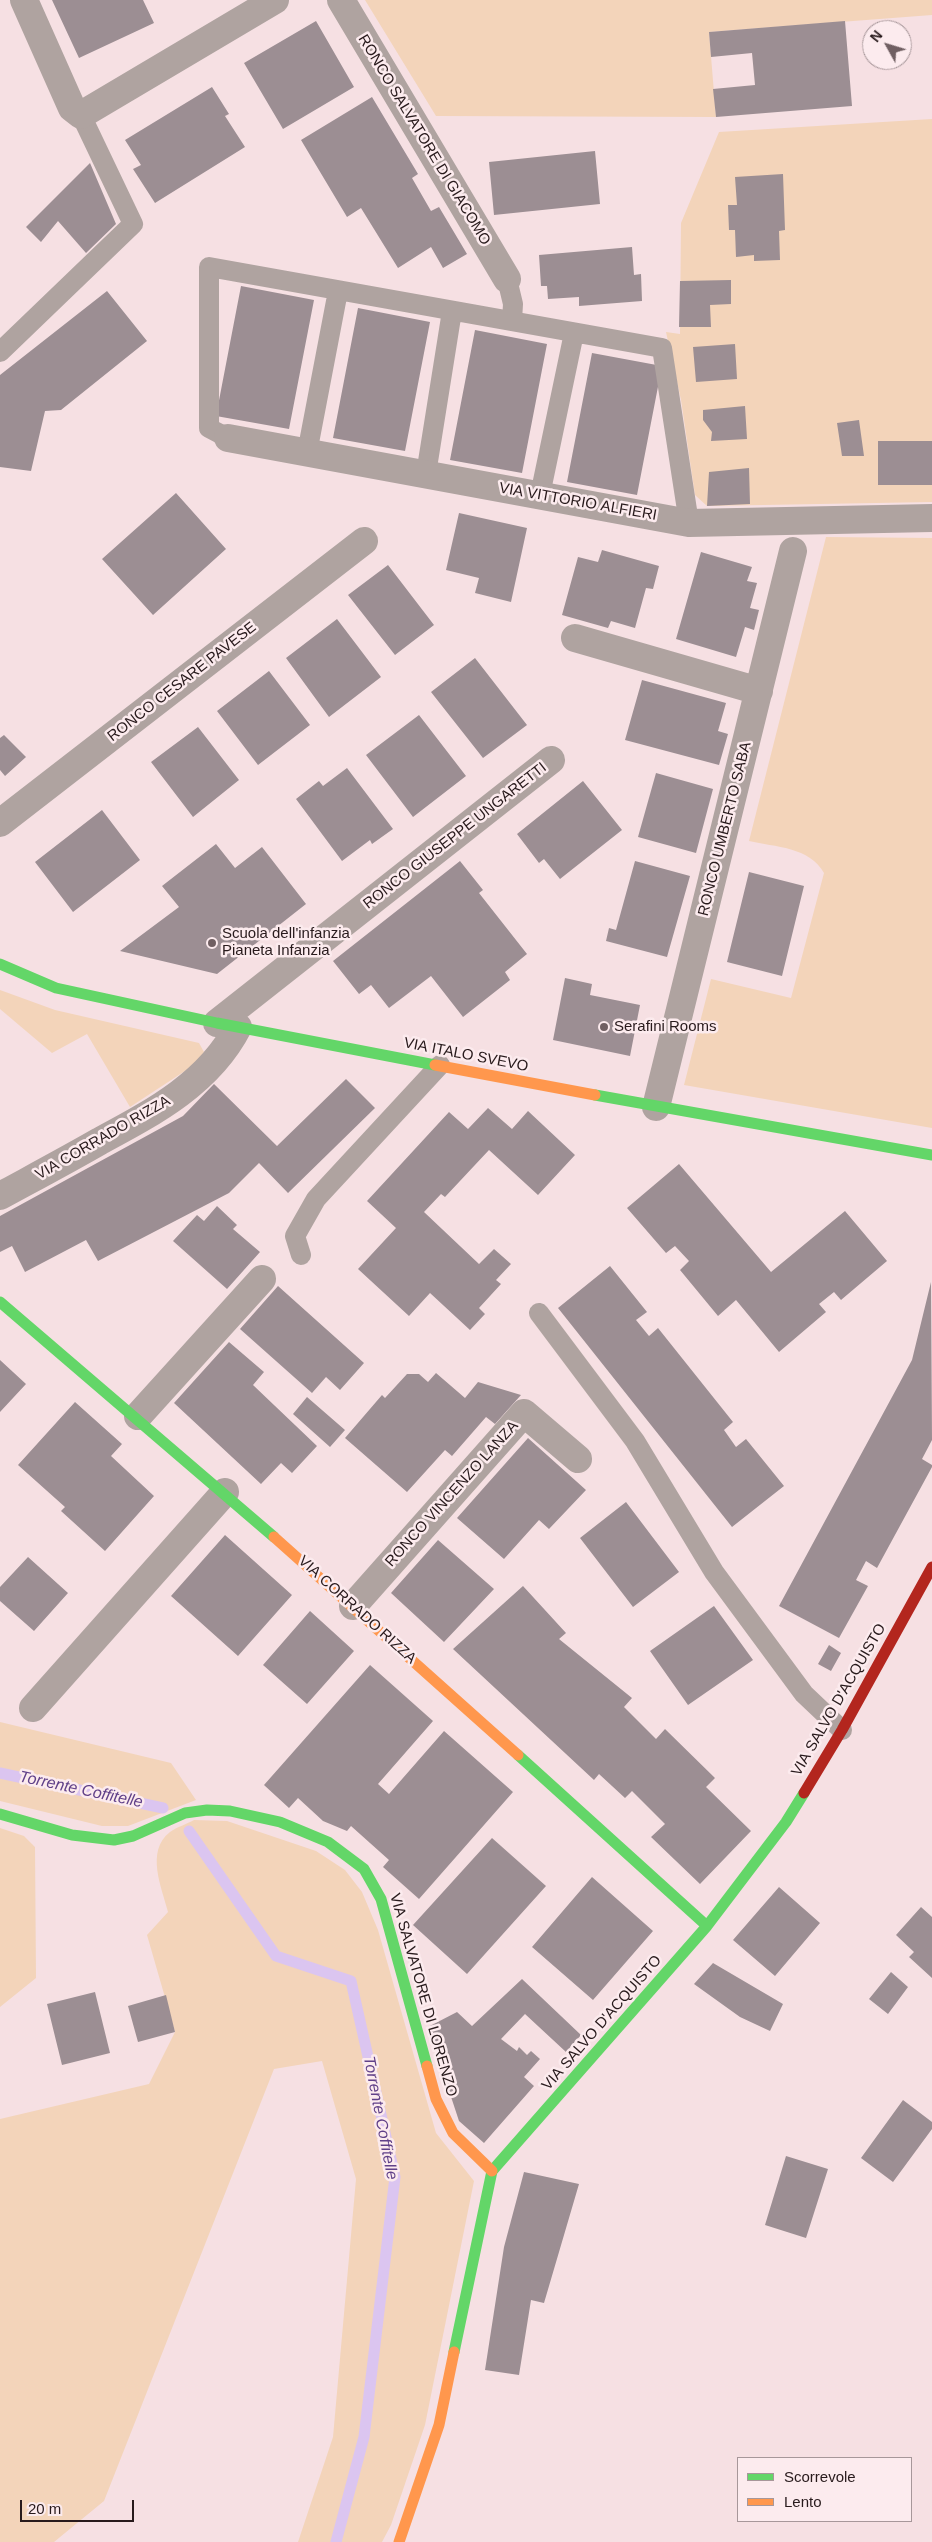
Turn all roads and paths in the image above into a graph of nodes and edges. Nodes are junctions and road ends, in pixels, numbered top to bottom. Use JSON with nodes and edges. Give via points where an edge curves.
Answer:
{"nodes":[{"id":1,"x":24,"y":0,"type":"edge"},
{"id":2,"x":276,"y":0,"type":"edge"},
{"id":3,"x":341,"y":0,"type":"edge"},
{"id":4,"x":81,"y":114,"type":"junction"},
{"id":5,"x":507,"y":279,"type":"joint"},
{"id":6,"x":338,"y":291,"type":"junction"},
{"id":7,"x":452,"y":311,"type":"junction"},
{"id":8,"x":512,"y":322,"type":"junction"},
{"id":9,"x":574,"y":333,"type":"junction"},
{"id":10,"x":0,"y":352,"type":"edge"},
{"id":11,"x":228,"y":438,"type":"joint"},
{"id":12,"x":307,"y":452,"type":"junction"},
{"id":13,"x":426,"y":474,"type":"junction"},
{"id":14,"x":540,"y":496,"type":"junction"},
{"id":15,"x":932,"y":518,"type":"edge"},
{"id":16,"x":689,"y":523,"type":"junction"},
{"id":17,"x":364,"y":541,"type":"dead end"},
{"id":18,"x":793,"y":551,"type":"dead end"},
{"id":19,"x":576,"y":638,"type":"dead end"},
{"id":20,"x":759,"y":691,"type":"junction"},
{"id":21,"x":551,"y":760,"type":"dead end"},
{"id":22,"x":0,"y":823,"type":"edge"},
{"id":23,"x":0,"y":964,"type":"edge"},
{"id":24,"x":228,"y":1025,"type":"junction"},
{"id":25,"x":440,"y":1065,"type":"junction"},
{"id":26,"x":656,"y":1107,"type":"junction"},
{"id":27,"x":932,"y":1155,"type":"edge"},
{"id":28,"x":0,"y":1196,"type":"edge"},
{"id":29,"x":301,"y":1255,"type":"dead end"},
{"id":30,"x":262,"y":1279,"type":"dead end"},
{"id":31,"x":0,"y":1302,"type":"edge"},
{"id":32,"x":539,"y":1314,"type":"dead end"},
{"id":33,"x":138,"y":1416,"type":"junction"},
{"id":34,"x":578,"y":1459,"type":"dead end"},
{"id":35,"x":225,"y":1492,"type":"junction"},
{"id":36,"x":932,"y":1567,"type":"edge"},
{"id":37,"x":353,"y":1606,"type":"junction"},
{"id":38,"x":33,"y":1708,"type":"dead end"},
{"id":39,"x":842,"y":1730,"type":"junction"},
{"id":40,"x":0,"y":1814,"type":"edge"},
{"id":41,"x":707,"y":1926,"type":"junction"},
{"id":42,"x":492,"y":2171,"type":"junction"},
{"id":43,"x":399,"y":2542,"type":"edge"}],
"edges":[{"from":1,"to":4,"type":"street","via":[[72,108]]},
{"from":2,"to":4,"type":"street"},
{"from":3,"to":5,"type":"street","name":"RONCO SALVATORE DI GIACOMO"},
{"from":4,"to":10,"type":"lane","via":[[133,224]]},
{"from":5,"to":8,"type":"lane","via":[[513,304]]},
{"from":6,"to":7,"type":"lane"},
{"from":6,"to":11,"type":"lane","via":[[209,267],[209,428]]},
{"from":6,"to":12,"type":"lane"},
{"from":7,"to":8,"type":"lane"},
{"from":7,"to":13,"type":"lane"},
{"from":8,"to":9,"type":"lane"},
{"from":9,"to":14,"type":"lane"},
{"from":9,"to":16,"type":"lane","via":[[662,348]]},
{"from":11,"to":12,"type":"street","name":"VIA VITTORIO ALFIERI"},
{"from":12,"to":13,"type":"street","name":"VIA VITTORIO ALFIERI"},
{"from":13,"to":14,"type":"street","name":"VIA VITTORIO ALFIERI"},
{"from":14,"to":16,"type":"street","name":"VIA VITTORIO ALFIERI"},
{"from":15,"to":16,"type":"street","name":"VIA VITTORIO ALFIERI"},
{"from":17,"to":22,"type":"street","name":"RONCO CESARE PAVESE"},
{"from":18,"to":20,"type":"street","name":"RONCO UMBERTO SABA"},
{"from":19,"to":20,"type":"street"},
{"from":20,"to":26,"type":"street","name":"RONCO UMBERTO SABA"},
{"from":21,"to":24,"type":"street","name":"RONCO GIUSEPPE UNGARETTI"},
{"from":23,"to":24,"type":"street","name":"VIA ITALO SVEVO","via":[[56,988]]},
{"from":24,"to":25,"type":"street","name":"VIA ITALO SVEVO"},
{"from":24,"to":28,"type":"street","name":"VIA CORRADO RIZZA","via":[[227,1048],[192,1085],[155,1111]]},
{"from":25,"to":26,"type":"street","name":"VIA ITALO SVEVO"},
{"from":25,"to":29,"type":"lane","via":[[316,1199],[294,1236]]},
{"from":26,"to":27,"type":"street","name":"VIA ITALO SVEVO"},
{"from":30,"to":33,"type":"street"},
{"from":31,"to":33,"type":"street","name":"VIA CORRADO RIZZA"},
{"from":32,"to":39,"type":"lane","via":[[635,1441],[714,1572],[804,1694]]},
{"from":33,"to":35,"type":"street","name":"VIA CORRADO RIZZA"},
{"from":34,"to":37,"type":"street","name":"RONCO VINCENZO LANZA","via":[[524,1413]]},
{"from":35,"to":37,"type":"street","name":"VIA CORRADO RIZZA"},
{"from":35,"to":38,"type":"street"},
{"from":36,"to":39,"type":"street","name":"VIA SALVO D'ACQUISTO"},
{"from":37,"to":41,"type":"street","name":"VIA CORRADO RIZZA"},
{"from":39,"to":41,"type":"street","name":"VIA SALVO D'ACQUISTO","via":[[786,1822]]},
{"from":40,"to":42,"type":"street","name":"VIA SALVATORE DI LORENZO","via":[[86,1838],[114,1840],[137,1836],[183,1813],[230,1810],[307,1833],[344,1853],[366,1871],[381,1899],[436,2099],[453,2133]]},
{"from":41,"to":42,"type":"street","name":"VIA SALVO D'ACQUISTO"},
{"from":42,"to":43,"type":"street","name":"VIA SALVO D'ACQUISTO","via":[[438,2425]]}]}
